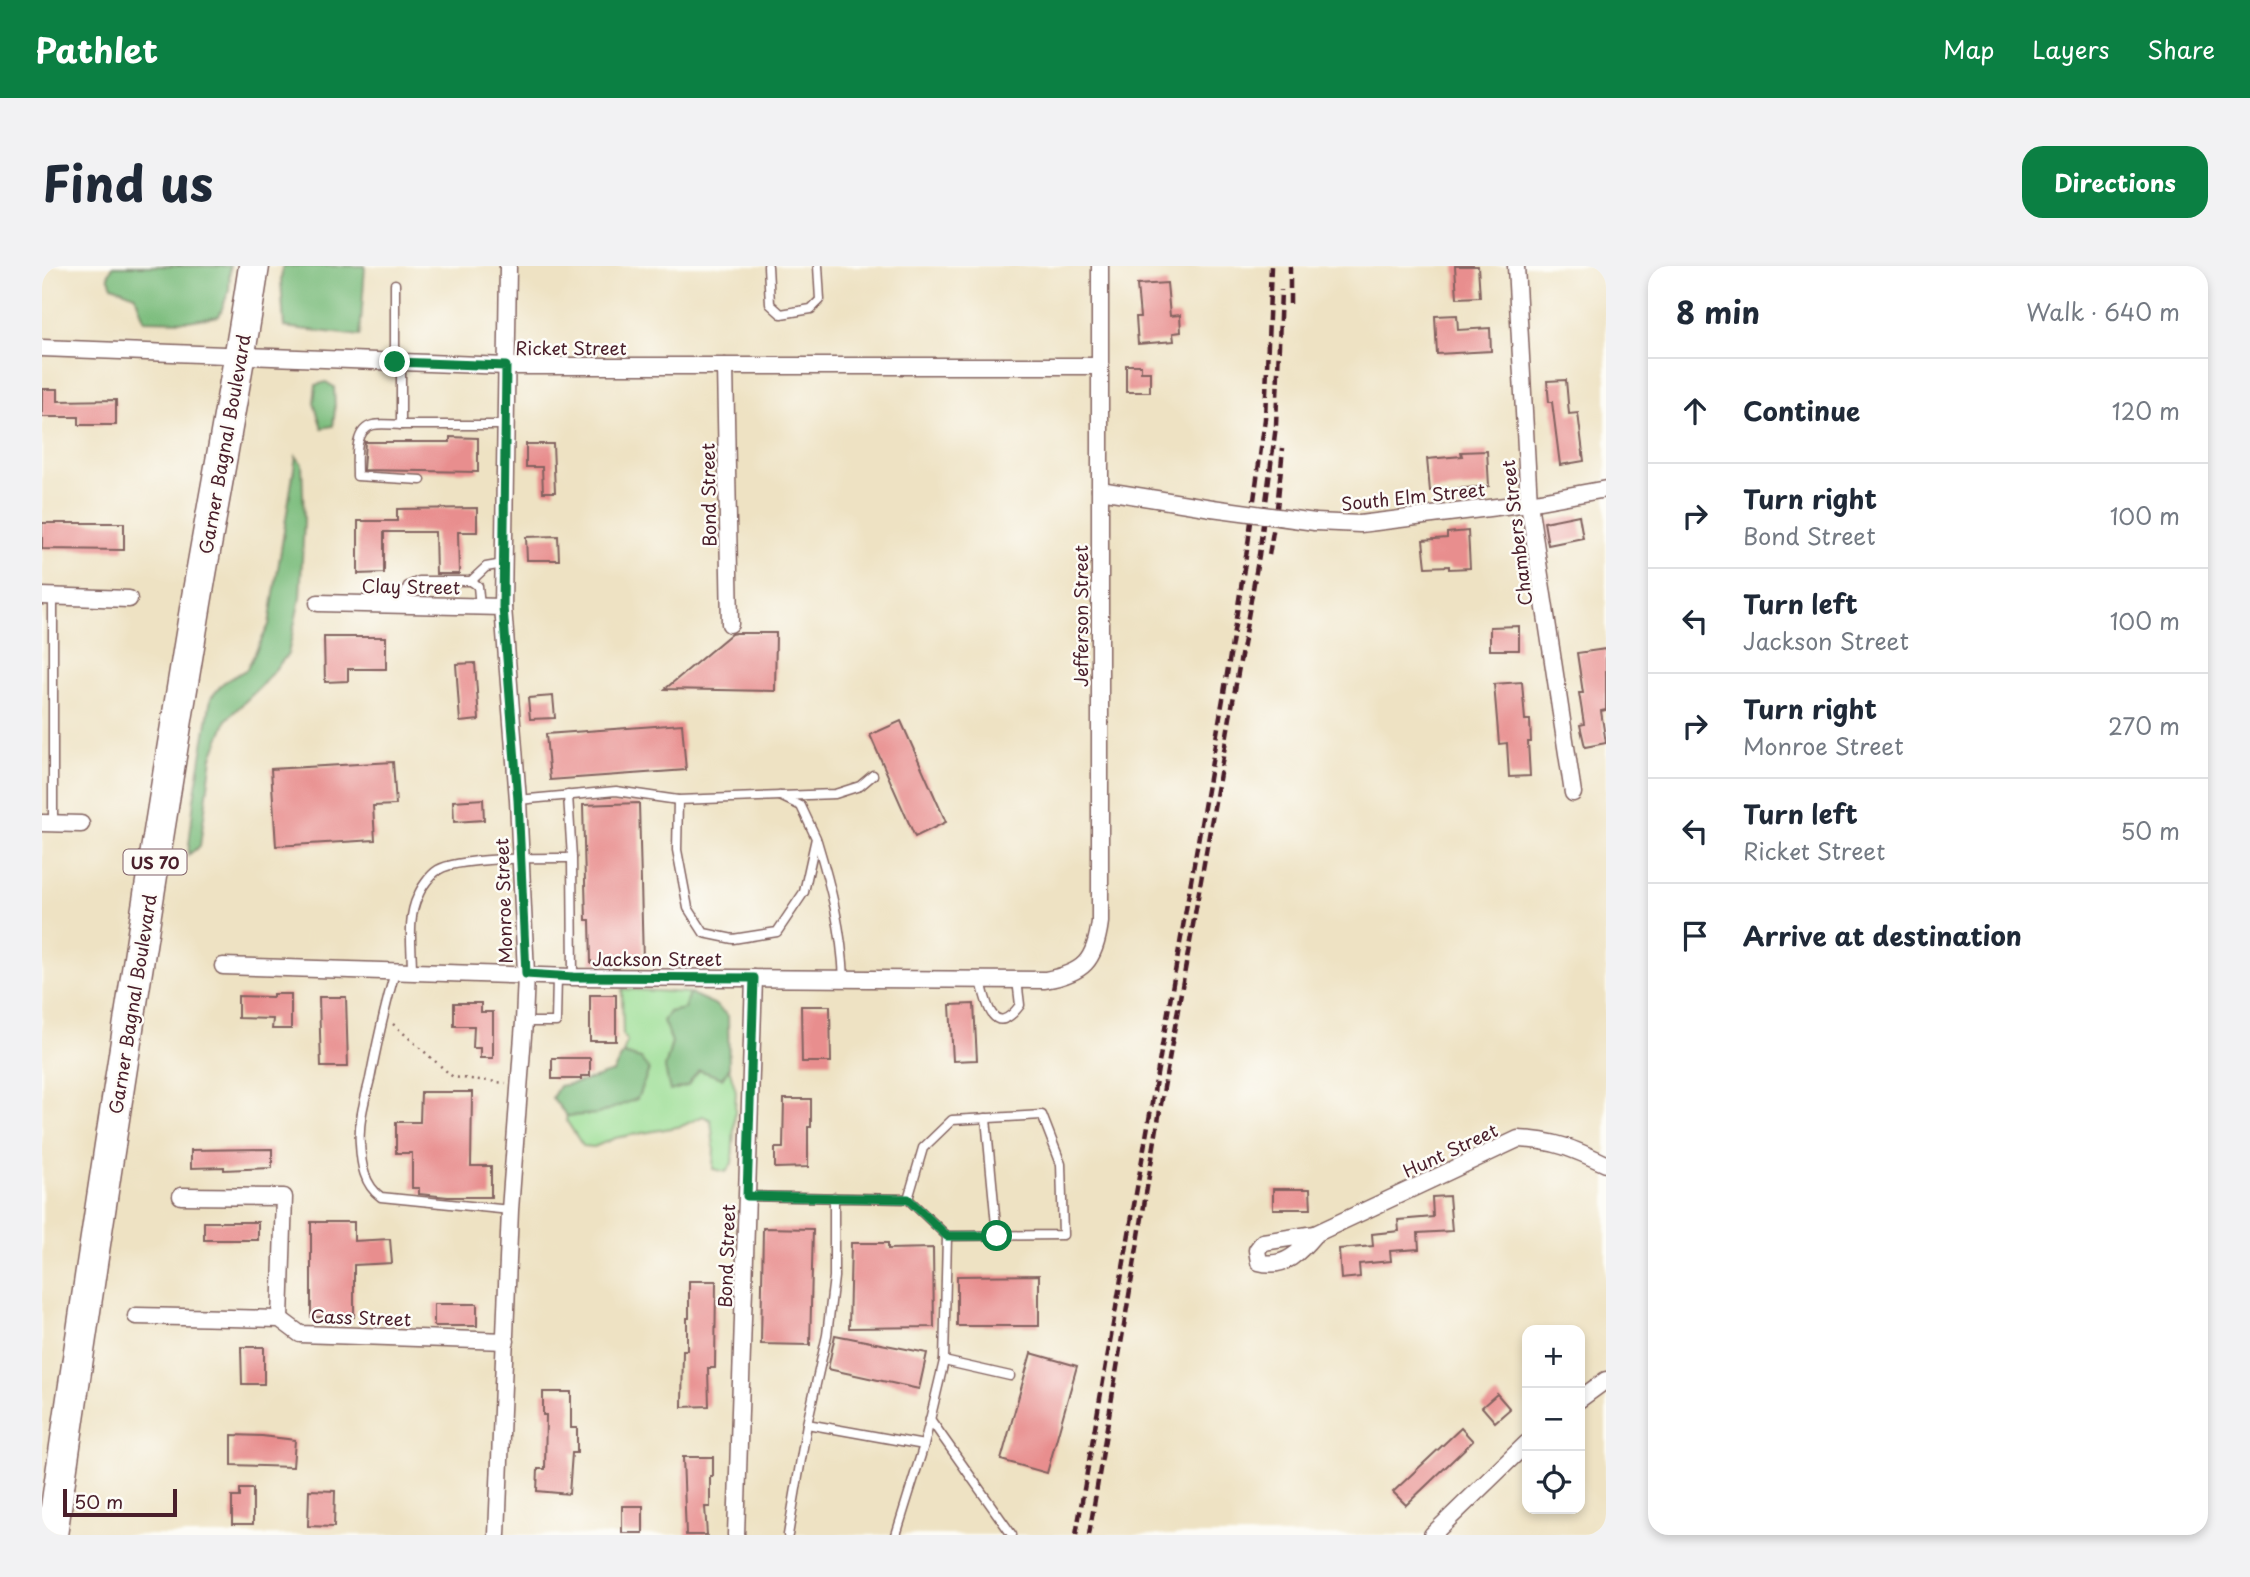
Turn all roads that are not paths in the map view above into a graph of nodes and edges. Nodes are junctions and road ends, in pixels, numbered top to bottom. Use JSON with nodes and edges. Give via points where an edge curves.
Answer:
{"nodes":[{"id":1,"x":254,"y":266,"type":"edge"},
{"id":2,"x":508,"y":266,"type":"edge"},
{"id":3,"x":768,"y":266,"type":"edge"},
{"id":4,"x":818,"y":266,"type":"edge"},
{"id":5,"x":1100,"y":266,"type":"edge"},
{"id":6,"x":1516,"y":266,"type":"edge"},
{"id":7,"x":395,"y":284,"type":"dead end"},
{"id":8,"x":42,"y":348,"type":"edge"},
{"id":9,"x":240,"y":356,"type":"junction"},
{"id":10,"x":398,"y":362,"type":"junction"},
{"id":11,"x":506,"y":366,"type":"junction"},
{"id":12,"x":725,"y":366,"type":"junction"},
{"id":13,"x":1100,"y":366,"type":"junction"},
{"id":14,"x":401,"y":425,"type":"junction"},
{"id":15,"x":505,"y":425,"type":"junction"},
{"id":16,"x":421,"y":480,"type":"dead end"},
{"id":17,"x":1606,"y":489,"type":"edge"},
{"id":18,"x":1100,"y":490,"type":"junction"},
{"id":19,"x":1529,"y":503,"type":"junction"},
{"id":20,"x":503,"y":564,"type":"junction"},
{"id":21,"x":471,"y":581,"type":"junction"},
{"id":22,"x":48,"y":596,"type":"edge"},
{"id":23,"x":129,"y":599,"type":"dead end"},
{"id":24,"x":318,"y":603,"type":"dead end"},
{"id":25,"x":401,"y":605,"type":"junction"},
{"id":26,"x":480,"y":607,"type":"junction"},
{"id":27,"x":503,"y":607,"type":"junction"},
{"id":28,"x":730,"y":624,"type":"dead end"},
{"id":29,"x":873,"y":775,"type":"dead end"},
{"id":30,"x":1573,"y":793,"type":"dead end"},
{"id":31,"x":568,"y":795,"type":"junction"},
{"id":32,"x":780,"y":796,"type":"junction"},
{"id":33,"x":518,"y":800,"type":"junction"},
{"id":34,"x":678,"y":800,"type":"junction"},
{"id":35,"x":47,"y":824,"type":"edge"},
{"id":36,"x":81,"y":824,"type":"dead end"},
{"id":37,"x":816,"y":838,"type":"junction"},
{"id":38,"x":521,"y":858,"type":"junction"},
{"id":39,"x":572,"y":858,"type":"junction"},
{"id":40,"x":1086,"y":963,"type":"joint"},
{"id":41,"x":223,"y":966,"type":"dead end"},
{"id":42,"x":412,"y":971,"type":"junction"},
{"id":43,"x":395,"y":972,"type":"junction"},
{"id":44,"x":526,"y":974,"type":"junction"},
{"id":45,"x":565,"y":977,"type":"junction"},
{"id":46,"x":754,"y":978,"type":"junction"},
{"id":47,"x":844,"y":980,"type":"junction"},
{"id":48,"x":981,"y":980,"type":"junction"},
{"id":49,"x":1017,"y":980,"type":"junction"},
{"id":50,"x":524,"y":1022,"type":"junction"},
{"id":51,"x":986,"y":1118,"type":"junction"},
{"id":52,"x":1606,"y":1164,"type":"edge"},
{"id":53,"x":181,"y":1196,"type":"dead end"},
{"id":54,"x":747,"y":1196,"type":"junction"},
{"id":55,"x":834,"y":1197,"type":"junction"},
{"id":56,"x":908,"y":1199,"type":"junction"},
{"id":57,"x":510,"y":1210,"type":"junction"},
{"id":58,"x":1315,"y":1234,"type":"dead end"},
{"id":59,"x":947,"y":1236,"type":"junction"},
{"id":60,"x":997,"y":1236,"type":"junction"},
{"id":61,"x":136,"y":1316,"type":"dead end"},
{"id":62,"x":280,"y":1319,"type":"junction"},
{"id":63,"x":506,"y":1341,"type":"junction"},
{"id":64,"x":944,"y":1361,"type":"junction"},
{"id":65,"x":1010,"y":1376,"type":"dead end"},
{"id":66,"x":1606,"y":1380,"type":"edge"},
{"id":67,"x":1585,"y":1395,"type":"edge"},
{"id":68,"x":930,"y":1419,"type":"junction"},
{"id":69,"x":807,"y":1424,"type":"junction"},
{"id":70,"x":924,"y":1445,"type":"junction"},
{"id":71,"x":1522,"y":1448,"type":"edge"},
{"id":72,"x":52,"y":1535,"type":"edge"},
{"id":73,"x":498,"y":1535,"type":"edge"},
{"id":74,"x":736,"y":1535,"type":"edge"},
{"id":75,"x":788,"y":1535,"type":"edge"},
{"id":76,"x":896,"y":1535,"type":"edge"},
{"id":77,"x":1012,"y":1535,"type":"edge"},
{"id":78,"x":1432,"y":1535,"type":"edge"}],
"edges":[{"from":1,"to":9,"type":"highway","name":"Garner Bagnal Boulevard","number":"US 70"},
{"from":2,"to":11,"type":"street","name":"Monroe Street"},
{"from":3,"to":4,"type":"lane","via":[[770,304],[781,314],[811,309],[820,300]]},
{"from":5,"to":13,"type":"street","name":"Jefferson Street"},
{"from":6,"to":19,"type":"street","name":"Chambers Street"},
{"from":7,"to":10,"type":"lane"},
{"from":8,"to":9,"type":"street","name":"Ricket Street"},
{"from":9,"to":10,"type":"street","name":"Ricket Street"},
{"from":9,"to":72,"type":"highway","name":"Garner Bagnal Boulevard","number":"US 70","via":[[186,667]]},
{"from":10,"to":11,"type":"street","name":"Ricket Street"},
{"from":10,"to":14,"type":"lane"},
{"from":11,"to":12,"type":"street","name":"Ricket Street"},
{"from":11,"to":15,"type":"street","name":"Monroe Street"},
{"from":12,"to":13,"type":"street","name":"Ricket Street"},
{"from":12,"to":28,"type":"street","name":"Bond Street"},
{"from":13,"to":18,"type":"street","name":"Jefferson Street"},
{"from":14,"to":15,"type":"lane"},
{"from":14,"to":16,"type":"lane","via":[[372,425],[363,430],[357,443],[357,476]]},
{"from":15,"to":20,"type":"street","name":"Monroe Street"},
{"from":17,"to":19,"type":"street","name":"South Elm Street"},
{"from":18,"to":19,"type":"street","name":"South Elm Street","bridge":true,"via":[[1315,522],[1360,524]]},
{"from":18,"to":40,"type":"street","name":"Jefferson Street","via":[[1100,922],[1097,944]]},
{"from":19,"to":30,"type":"street","name":"Chambers Street"},
{"from":20,"to":21,"type":"lane","via":[[486,567]]},
{"from":20,"to":27,"type":"street","name":"Monroe Street"},
{"from":21,"to":25,"type":"lane","via":[[418,581],[408,586]]},
{"from":21,"to":26,"type":"lane","via":[[478,586]]},
{"from":22,"to":23,"type":"street"},
{"from":22,"to":35,"type":"lane"},
{"from":24,"to":25,"type":"street","name":"Clay Street"},
{"from":25,"to":26,"type":"street","name":"Clay Street"},
{"from":26,"to":27,"type":"street","name":"Clay Street"},
{"from":27,"to":33,"type":"street","name":"Monroe Street"},
{"from":29,"to":32,"type":"lane","via":[[860,786],[835,794]]},
{"from":31,"to":33,"type":"lane"},
{"from":31,"to":34,"type":"lane","via":[[616,791]]},
{"from":31,"to":39,"type":"lane"},
{"from":32,"to":34,"type":"lane"},
{"from":32,"to":37,"type":"lane","via":[[801,806]]},
{"from":33,"to":38,"type":"street","name":"Monroe Street"},
{"from":34,"to":37,"type":"lane","via":[[677,850],[688,908],[704,933],[733,939],[777,932],[804,892]]},
{"from":35,"to":36,"type":"street"},
{"from":37,"to":47,"type":"lane","via":[[837,915]]},
{"from":38,"to":39,"type":"lane"},
{"from":38,"to":42,"type":"lane","via":[[437,870],[413,910]]},
{"from":38,"to":44,"type":"street","name":"Monroe Street"},
{"from":39,"to":45,"type":"lane"},
{"from":40,"to":49,"type":"street","name":"Jackson Street","via":[[1067,976]]},
{"from":41,"to":43,"type":"street","name":"Jackson Street"},
{"from":42,"to":43,"type":"street","name":"Jackson Street"},
{"from":42,"to":44,"type":"street","name":"Jackson Street"},
{"from":43,"to":57,"type":"lane","via":[[362,1113],[359,1141],[371,1189],[381,1197]]},
{"from":44,"to":45,"type":"street","name":"Jackson Street"},
{"from":44,"to":50,"type":"street","name":"Monroe Street"},
{"from":45,"to":46,"type":"street","name":"Jackson Street"},
{"from":45,"to":50,"type":"lane","via":[[556,1022]]},
{"from":46,"to":47,"type":"street","name":"Jackson Street"},
{"from":46,"to":54,"type":"street","name":"Bond Street"},
{"from":47,"to":48,"type":"street","name":"Jackson Street"},
{"from":48,"to":49,"type":"street","name":"Jackson Street"},
{"from":48,"to":49,"type":"lane","via":[[989,1012],[1000,1020],[1020,1005]]},
{"from":50,"to":57,"type":"street","name":"Monroe Street"},
{"from":51,"to":56,"type":"lane","via":[[952,1120],[923,1148]]},
{"from":51,"to":60,"type":"lane"},
{"from":51,"to":60,"type":"lane","via":[[1042,1115],[1061,1164],[1062,1235]]},
{"from":52,"to":58,"type":"street","name":"Hunt Street","via":[[1563,1145],[1518,1139]]},
{"from":53,"to":62,"type":"street","via":[[284,1198]]},
{"from":54,"to":55,"type":"lane"},
{"from":54,"to":74,"type":"street","name":"Bond Street"},
{"from":55,"to":56,"type":"lane"},
{"from":55,"to":69,"type":"lane","via":[[834,1277],[827,1335]]},
{"from":56,"to":59,"type":"lane"},
{"from":57,"to":63,"type":"street","name":"Monroe Street"},
{"from":59,"to":60,"type":"lane"},
{"from":59,"to":64,"type":"lane"},
{"from":61,"to":62,"type":"street","name":"Cass Street"},
{"from":62,"to":63,"type":"street","name":"Cass Street","via":[[300,1334]]},
{"from":63,"to":73,"type":"street","name":"Monroe Street"},
{"from":64,"to":65,"type":"lane"},
{"from":64,"to":68,"type":"lane"},
{"from":66,"to":67,"type":"street"},
{"from":68,"to":70,"type":"lane"},
{"from":68,"to":77,"type":"lane"},
{"from":69,"to":70,"type":"lane"},
{"from":69,"to":75,"type":"lane"},
{"from":70,"to":76,"type":"lane"},
{"from":71,"to":78,"type":"street"}]}
